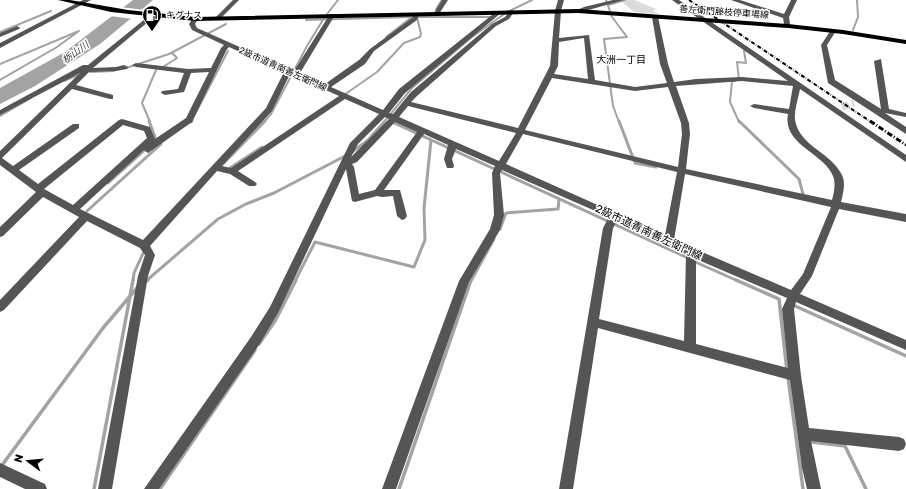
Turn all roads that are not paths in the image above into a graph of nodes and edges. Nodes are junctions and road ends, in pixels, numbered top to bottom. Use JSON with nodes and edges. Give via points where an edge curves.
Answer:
{"nodes":[{"id":1,"x":61,"y":0,"type":"edge"},
{"id":2,"x":88,"y":0,"type":"edge"},
{"id":3,"x":236,"y":0,"type":"edge"},
{"id":4,"x":445,"y":0,"type":"edge"},
{"id":5,"x":561,"y":0,"type":"edge"},
{"id":6,"x":621,"y":0,"type":"edge"},
{"id":7,"x":675,"y":0,"type":"edge"},
{"id":8,"x":734,"y":0,"type":"edge"},
{"id":9,"x":794,"y":0,"type":"edge"},
{"id":10,"x":80,"y":4,"type":"junction"},
{"id":11,"x":558,"y":11,"type":"junction"},
{"id":12,"x":578,"y":11,"type":"junction"},
{"id":13,"x":499,"y":12,"type":"junction"},
{"id":14,"x":510,"y":12,"type":"junction"},
{"id":15,"x":437,"y":13,"type":"junction"},
{"id":16,"x":417,"y":14,"type":"junction"},
{"id":17,"x":331,"y":15,"type":"junction"},
{"id":18,"x":152,"y":16,"type":"junction"},
{"id":19,"x":655,"y":17,"type":"junction"},
{"id":20,"x":786,"y":17,"type":"junction"},
{"id":21,"x":195,"y":19,"type":"junction"},
{"id":22,"x":217,"y":19,"type":"junction"},
{"id":23,"x":704,"y":20,"type":"junction"},
{"id":24,"x":788,"y":26,"type":"junction"},
{"id":25,"x":17,"y":28,"type":"dead end"},
{"id":26,"x":833,"y":31,"type":"junction"},
{"id":27,"x":0,"y":35,"type":"edge"},
{"id":28,"x":556,"y":40,"type":"junction"},
{"id":29,"x":906,"y":42,"type":"edge"},
{"id":30,"x":228,"y":45,"type":"junction"},
{"id":31,"x":0,"y":46,"type":"edge"},
{"id":32,"x":878,"y":61,"type":"dead end"},
{"id":33,"x":94,"y":63,"type":"junction"},
{"id":34,"x":136,"y":65,"type":"dead end"},
{"id":35,"x":124,"y":66,"type":"dead end"},
{"id":36,"x":87,"y":70,"type":"junction"},
{"id":37,"x":214,"y":70,"type":"junction"},
{"id":38,"x":188,"y":71,"type":"junction"},
{"id":39,"x":291,"y":73,"type":"junction"},
{"id":40,"x":549,"y":75,"type":"junction"},
{"id":41,"x":592,"y":82,"type":"junction"},
{"id":42,"x":797,"y":84,"type":"junction"},
{"id":43,"x":672,"y":85,"type":"junction"},
{"id":44,"x":71,"y":86,"type":"junction"},
{"id":45,"x":325,"y":88,"type":"junction"},
{"id":46,"x":165,"y":93,"type":"dead end"},
{"id":47,"x":344,"y":96,"type":"junction"},
{"id":48,"x":110,"y":97,"type":"dead end"},
{"id":49,"x":406,"y":103,"type":"junction"},
{"id":50,"x":754,"y":106,"type":"dead end"},
{"id":51,"x":842,"y":107,"type":"tunnel mouth"},
{"id":52,"x":834,"y":110,"type":"junction"},
{"id":53,"x":881,"y":111,"type":"junction"},
{"id":54,"x":792,"y":112,"type":"junction"},
{"id":55,"x":0,"y":113,"type":"edge"},
{"id":56,"x":906,"y":115,"type":"edge"},
{"id":57,"x":389,"y":116,"type":"junction"},
{"id":58,"x":76,"y":126,"type":"dead end"},
{"id":59,"x":422,"y":131,"type":"junction"},
{"id":60,"x":906,"y":131,"type":"edge"},
{"id":61,"x":520,"y":132,"type":"junction"},
{"id":62,"x":453,"y":144,"type":"junction"},
{"id":63,"x":0,"y":156,"type":"edge"},
{"id":64,"x":906,"y":159,"type":"edge"},
{"id":65,"x":0,"y":161,"type":"edge"},
{"id":66,"x":346,"y":163,"type":"junction"},
{"id":67,"x":500,"y":164,"type":"junction"},
{"id":68,"x":450,"y":166,"type":"dead end"},
{"id":69,"x":215,"y":168,"type":"junction"},
{"id":70,"x":682,"y":169,"type":"junction"},
{"id":71,"x":14,"y":170,"type":"junction"},
{"id":72,"x":232,"y":171,"type":"junction"},
{"id":73,"x":252,"y":184,"type":"dead end"},
{"id":74,"x":40,"y":190,"type":"junction"},
{"id":75,"x":378,"y":192,"type":"junction"},
{"id":76,"x":836,"y":205,"type":"junction"},
{"id":77,"x":80,"y":213,"type":"junction"},
{"id":78,"x":402,"y":216,"type":"dead end"},
{"id":79,"x":614,"y":216,"type":"junction"},
{"id":80,"x":906,"y":218,"type":"edge"},
{"id":81,"x":0,"y":233,"type":"edge"},
{"id":82,"x":669,"y":242,"type":"junction"},
{"id":83,"x":144,"y":245,"type":"junction"},
{"id":84,"x":691,"y":252,"type":"junction"},
{"id":85,"x":794,"y":295,"type":"junction"},
{"id":86,"x":0,"y":307,"type":"edge"},
{"id":87,"x":593,"y":322,"type":"junction"},
{"id":88,"x":906,"y":345,"type":"edge"},
{"id":89,"x":690,"y":347,"type":"junction"},
{"id":90,"x":795,"y":376,"type":"junction"},
{"id":91,"x":804,"y":434,"type":"junction"},
{"id":92,"x":899,"y":444,"type":"dead end"},
{"id":93,"x":0,"y":470,"type":"edge"},
{"id":94,"x":40,"y":489,"type":"edge"},
{"id":95,"x":105,"y":489,"type":"edge"},
{"id":96,"x":151,"y":489,"type":"edge"},
{"id":97,"x":389,"y":489,"type":"edge"},
{"id":98,"x":566,"y":489,"type":"edge"},
{"id":99,"x":814,"y":489,"type":"edge"}],
"edges":[{"from":1,"to":10,"type":"main road","name":"善左衛門藤枝停車場線"},
{"from":2,"to":10,"type":"street"},
{"from":3,"to":22,"type":"street"},
{"from":4,"to":15,"type":"street"},
{"from":5,"to":11,"type":"street"},
{"from":6,"to":12,"type":"street"},
{"from":7,"to":23,"type":"street"},
{"from":8,"to":20,"type":"street"},
{"from":9,"to":20,"type":"street"},
{"from":10,"to":18,"type":"main road","name":"善左衛門藤枝停車場線"},
{"from":10,"to":31,"type":"street"},
{"from":11,"to":12,"type":"main road","name":"善左衛門藤枝停車場線"},
{"from":11,"to":14,"type":"main road","name":"善左衛門藤枝停車場線"},
{"from":11,"to":28,"type":"street"},
{"from":12,"to":19,"type":"main road","name":"善左衛門藤枝停車場線"},
{"from":13,"to":14,"type":"main road","name":"善左衛門藤枝停車場線"},
{"from":13,"to":15,"type":"main road","name":"善左衛門藤枝停車場線"},
{"from":13,"to":57,"type":"street","via":[[402,90]]},
{"from":14,"to":49,"type":"street","via":[[507,18],[494,25]]},
{"from":15,"to":16,"type":"main road","name":"善左衛門藤枝停車場線"},
{"from":16,"to":17,"type":"main road","name":"善左衛門藤枝停車場線"},
{"from":16,"to":45,"type":"street","via":[[415,19],[372,50],[362,62]]},
{"from":17,"to":22,"type":"main road","name":"善左衛門藤枝停車場線"},
{"from":17,"to":39,"type":"street"},
{"from":18,"to":21,"type":"main road","name":"善左衛門藤枝停車場線"},
{"from":18,"to":33,"type":"street"},
{"from":19,"to":23,"type":"main road","name":"善左衛門藤枝停車場線"},
{"from":19,"to":43,"type":"street","via":[[664,64]]},
{"from":20,"to":24,"type":"street"},
{"from":21,"to":22,"type":"main road","name":"善左衛門藤枝停車場線"},
{"from":21,"to":30,"type":"street","name":"2級市道青南善左衛門線","via":[[192,24],[194,29]]},
{"from":23,"to":24,"type":"main road","name":"善左衛門藤枝停車場線"},
{"from":23,"to":42,"type":"street"},
{"from":24,"to":26,"type":"main road","name":"善左衛門藤枝停車場線"},
{"from":25,"to":27,"type":"street"},
{"from":26,"to":29,"type":"main road","name":"善左衛門藤枝停車場線"},
{"from":26,"to":53,"type":"street","via":[[824,45],[832,81],[857,102]]},
{"from":28,"to":40,"type":"street","via":[[554,66]]},
{"from":28,"to":41,"type":"street","via":[[587,36]]},
{"from":30,"to":37,"type":"street","via":[[224,48]]},
{"from":30,"to":39,"type":"street","name":"2級市道青南善左衛門線"},
{"from":32,"to":53,"type":"street"},
{"from":33,"to":36,"type":"street"},
{"from":33,"to":55,"type":"street"},
{"from":34,"to":38,"type":"street"},
{"from":35,"to":36,"type":"street","via":[[116,69]]},
{"from":36,"to":44,"type":"street"},
{"from":37,"to":38,"type":"street"},
{"from":37,"to":77,"type":"street","via":[[189,120],[159,140]]},
{"from":38,"to":46,"type":"street","via":[[181,90]]},
{"from":39,"to":45,"type":"street","name":"2級市道青南善左衛門線"},
{"from":39,"to":69,"type":"street","via":[[269,110]]},
{"from":40,"to":41,"type":"street"},
{"from":40,"to":61,"type":"street"},
{"from":41,"to":43,"type":"street","via":[[635,89]]},
{"from":42,"to":43,"type":"street","via":[[742,79]]},
{"from":42,"to":52,"type":"street"},
{"from":42,"to":54,"type":"street"},
{"from":43,"to":70,"type":"street","via":[[685,122]]},
{"from":44,"to":48,"type":"street"},
{"from":44,"to":63,"type":"street"},
{"from":45,"to":47,"type":"street","name":"2級市道青南善左衛門線"},
{"from":47,"to":57,"type":"street","name":"2級市道青南善左衛門線"},
{"from":47,"to":72,"type":"street"},
{"from":49,"to":57,"type":"street"},
{"from":49,"to":61,"type":"street"},
{"from":50,"to":54,"type":"street"},
{"from":51,"to":52,"type":"street"},
{"from":52,"to":64,"type":"street"},
{"from":53,"to":56,"type":"street"},
{"from":53,"to":60,"type":"street"},
{"from":54,"to":76,"type":"street","via":[[794,130],[801,141],[830,165],[838,176]]},
{"from":57,"to":59,"type":"street","name":"2級市道青南善左衛門線"},
{"from":57,"to":66,"type":"street","via":[[354,143]]},
{"from":58,"to":71,"type":"street"},
{"from":59,"to":62,"type":"street","name":"2級市道青南善左衛門線"},
{"from":59,"to":75,"type":"street"},
{"from":61,"to":67,"type":"street"},
{"from":61,"to":70,"type":"street"},
{"from":62,"to":67,"type":"street","name":"2級市道青南善左衛門線"},
{"from":62,"to":68,"type":"street","via":[[448,159]]},
{"from":65,"to":71,"type":"street"},
{"from":66,"to":75,"type":"street","via":[[350,167],[355,199]]},
{"from":66,"to":96,"type":"street","via":[[270,316]]},
{"from":67,"to":79,"type":"street","name":"2級市道青南善左衛門線"},
{"from":67,"to":97,"type":"street","via":[[496,173],[499,215],[495,230],[464,281]]},
{"from":69,"to":72,"type":"street"},
{"from":69,"to":83,"type":"street"},
{"from":70,"to":76,"type":"street"},
{"from":70,"to":82,"type":"street"},
{"from":71,"to":74,"type":"street"},
{"from":72,"to":73,"type":"street"},
{"from":74,"to":77,"type":"street"},
{"from":74,"to":77,"type":"street","via":[[122,122],[147,129],[151,139]]},
{"from":74,"to":81,"type":"street"},
{"from":75,"to":78,"type":"street","via":[[397,192]]},
{"from":76,"to":80,"type":"street"},
{"from":76,"to":85,"type":"street","via":[[808,276]]},
{"from":77,"to":83,"type":"street"},
{"from":77,"to":86,"type":"street"},
{"from":79,"to":82,"type":"street","name":"2級市道青南善左衛門線"},
{"from":79,"to":87,"type":"street","via":[[608,228]]},
{"from":82,"to":84,"type":"street","name":"2級市道青南善左衛門線"},
{"from":83,"to":95,"type":"street","via":[[150,255],[143,276]]},
{"from":84,"to":85,"type":"street","name":"2級市道青南善左衛門線"},
{"from":84,"to":89,"type":"street"},
{"from":85,"to":88,"type":"street","name":"2級市道青南善左衛門線"},
{"from":85,"to":90,"type":"street","via":[[788,309]]},
{"from":87,"to":89,"type":"street"},
{"from":87,"to":98,"type":"street"},
{"from":89,"to":90,"type":"street"},
{"from":90,"to":91,"type":"street"},
{"from":91,"to":92,"type":"street"},
{"from":91,"to":99,"type":"street"},
{"from":93,"to":94,"type":"street"}]}
